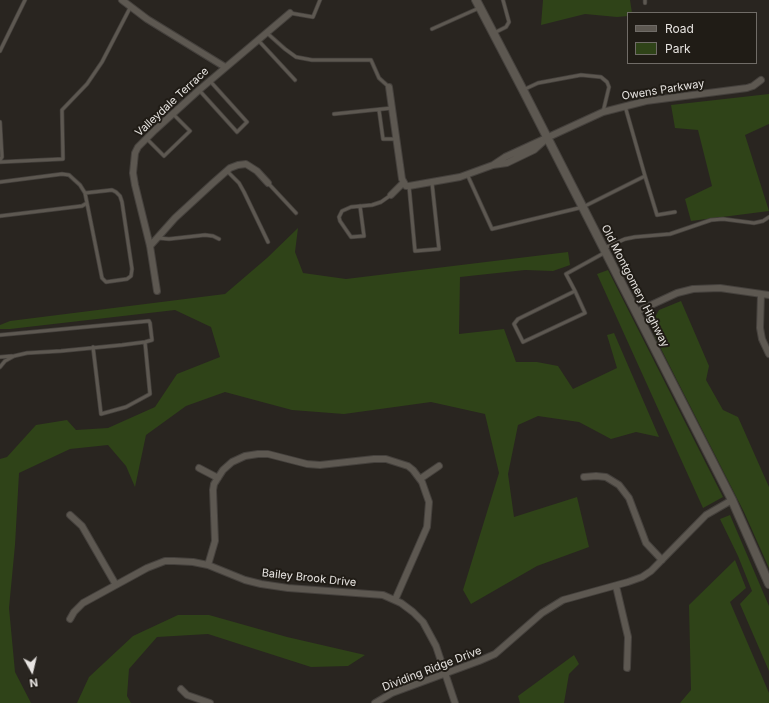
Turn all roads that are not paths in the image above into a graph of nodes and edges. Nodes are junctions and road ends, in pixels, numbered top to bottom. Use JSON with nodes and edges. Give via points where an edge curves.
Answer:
{"nodes":[{"id":1,"x":25,"y":0,"type":"edge"},
{"id":2,"x":122,"y":0,"type":"edge"},
{"id":3,"x":320,"y":0,"type":"edge"},
{"id":4,"x":476,"y":0,"type":"edge"},
{"id":5,"x":502,"y":0,"type":"edge"},
{"id":6,"x":131,"y":6,"type":"junction"},
{"id":7,"x":480,"y":8,"type":"junction"},
{"id":8,"x":290,"y":13,"type":"joint"},
{"id":9,"x":432,"y":29,"type":"dead end"},
{"id":10,"x":266,"y":32,"type":"junction"},
{"id":11,"x":494,"y":33,"type":"junction"},
{"id":12,"x":258,"y":39,"type":"junction"},
{"id":13,"x":0,"y":51,"type":"edge"},
{"id":14,"x":224,"y":67,"type":"junction"},
{"id":15,"x":210,"y":80,"type":"junction"},
{"id":16,"x":294,"y":80,"type":"dead end"},
{"id":17,"x":760,"y":80,"type":"dead end"},
{"id":18,"x":388,"y":87,"type":"joint"},
{"id":19,"x":199,"y":90,"type":"junction"},
{"id":20,"x":523,"y":90,"type":"junction"},
{"id":21,"x":625,"y":106,"type":"junction"},
{"id":22,"x":392,"y":108,"type":"junction"},
{"id":23,"x":378,"y":110,"type":"junction"},
{"id":24,"x":603,"y":112,"type":"junction"},
{"id":25,"x":173,"y":114,"type":"junction"},
{"id":26,"x":334,"y":114,"type":"dead end"},
{"id":27,"x":0,"y":122,"type":"edge"},
{"id":28,"x":548,"y":137,"type":"junction"},
{"id":29,"x":146,"y":138,"type":"junction"},
{"id":30,"x":397,"y":139,"type":"junction"},
{"id":31,"x":0,"y":161,"type":"edge"},
{"id":32,"x":227,"y":171,"type":"junction"},
{"id":33,"x":466,"y":174,"type":"junction"},
{"id":34,"x":645,"y":176,"type":"junction"},
{"id":35,"x":0,"y":182,"type":"edge"},
{"id":36,"x":268,"y":183,"type":"joint"},
{"id":37,"x":403,"y":183,"type":"junction"},
{"id":38,"x":432,"y":183,"type":"junction"},
{"id":39,"x":409,"y":186,"type":"junction"},
{"id":40,"x":86,"y":194,"type":"junction"},
{"id":41,"x":391,"y":195,"type":"joint"},
{"id":42,"x":87,"y":203,"type":"junction"},
{"id":43,"x":360,"y":206,"type":"junction"},
{"id":44,"x":583,"y":207,"type":"junction"},
{"id":45,"x":675,"y":212,"type":"dead end"},
{"id":46,"x":296,"y":213,"type":"dead end"},
{"id":47,"x":0,"y":216,"type":"edge"},
{"id":48,"x":769,"y":217,"type":"edge"},
{"id":49,"x":157,"y":238,"type":"junction"},
{"id":50,"x":219,"y":239,"type":"dead end"},
{"id":51,"x":268,"y":242,"type":"dead end"},
{"id":52,"x":150,"y":246,"type":"junction"},
{"id":53,"x":605,"y":250,"type":"junction"},
{"id":54,"x":157,"y":291,"type":"dead end"},
{"id":55,"x":574,"y":291,"type":"junction"},
{"id":56,"x":761,"y":294,"type":"junction"},
{"id":57,"x":769,"y":295,"type":"edge"},
{"id":58,"x":636,"y":312,"type":"junction"},
{"id":59,"x":0,"y":335,"type":"edge"},
{"id":60,"x":144,"y":342,"type":"junction"},
{"id":61,"x":92,"y":347,"type":"junction"},
{"id":62,"x":769,"y":354,"type":"edge"},
{"id":63,"x":14,"y":356,"type":"junction"},
{"id":64,"x":0,"y":357,"type":"edge"},
{"id":65,"x":0,"y":367,"type":"edge"},
{"id":66,"x":440,"y":466,"type":"dead end"},
{"id":67,"x":199,"y":468,"type":"dead end"},
{"id":68,"x":584,"y":477,"type":"dead end"},
{"id":69,"x":218,"y":478,"type":"junction"},
{"id":70,"x":420,"y":479,"type":"junction"},
{"id":71,"x":732,"y":500,"type":"junction"},
{"id":72,"x":70,"y":515,"type":"dead end"},
{"id":73,"x":662,"y":560,"type":"junction"},
{"id":74,"x":208,"y":565,"type":"junction"},
{"id":75,"x":769,"y":584,"type":"edge"},
{"id":76,"x":116,"y":585,"type":"junction"},
{"id":77,"x":616,"y":586,"type":"junction"},
{"id":78,"x":395,"y":600,"type":"junction"},
{"id":79,"x":70,"y":619,"type":"dead end"},
{"id":80,"x":627,"y":668,"type":"dead end"},
{"id":81,"x":445,"y":673,"type":"junction"},
{"id":82,"x":181,"y":689,"type":"dead end"},
{"id":83,"x":210,"y":703,"type":"edge"},
{"id":84,"x":376,"y":703,"type":"edge"},
{"id":85,"x":456,"y":703,"type":"edge"}],
"edges":[{"from":1,"to":13,"type":"lane"},
{"from":2,"to":6,"type":"street","name":"Valleydale Terrace"},
{"from":3,"to":8,"type":"lane","via":[[313,17]]},
{"from":4,"to":7,"type":"street","name":"Old Montgomery Highway"},
{"from":5,"to":11,"type":"lane","via":[[509,22],[506,27]]},
{"from":6,"to":14,"type":"street","name":"Valleydale Terrace","via":[[147,19]]},
{"from":6,"to":31,"type":"lane","via":[[102,62],[87,84],[62,110],[63,159]]},
{"from":7,"to":9,"type":"lane"},
{"from":7,"to":11,"type":"street","name":"Old Montgomery Highway"},
{"from":8,"to":10,"type":"street","name":"Valleydale Terrace"},
{"from":10,"to":12,"type":"street","name":"Valleydale Terrace"},
{"from":10,"to":18,"type":"lane","via":[[296,57],[312,60],[371,60],[379,78]]},
{"from":11,"to":20,"type":"street","name":"Old Montgomery Highway"},
{"from":12,"to":14,"type":"street","name":"Valleydale Terrace"},
{"from":12,"to":16,"type":"lane"},
{"from":14,"to":15,"type":"street","name":"Valleydale Terrace"},
{"from":15,"to":19,"type":"street","name":"Valleydale Terrace"},
{"from":15,"to":19,"type":"lane","via":[[248,122],[237,132]]},
{"from":17,"to":21,"type":"street","name":"Owens Parkway","via":[[747,88]]},
{"from":18,"to":22,"type":"street"},
{"from":19,"to":25,"type":"street","name":"Valleydale Terrace"},
{"from":20,"to":24,"type":"lane","via":[[538,83],[582,76],[600,77],[609,87]]},
{"from":20,"to":28,"type":"street","name":"Old Montgomery Highway"},
{"from":21,"to":24,"type":"street","name":"Owens Parkway"},
{"from":21,"to":34,"type":"lane"},
{"from":22,"to":23,"type":"lane"},
{"from":22,"to":30,"type":"street"},
{"from":23,"to":26,"type":"lane"},
{"from":23,"to":30,"type":"lane","via":[[383,139]]},
{"from":24,"to":28,"type":"street","name":"Owens Parkway"},
{"from":25,"to":29,"type":"street","name":"Valleydale Terrace"},
{"from":25,"to":29,"type":"lane","via":[[190,131],[164,156]]},
{"from":27,"to":31,"type":"lane"},
{"from":28,"to":33,"type":"street","name":"Owens Parkway","via":[[534,150],[507,163]]},
{"from":28,"to":44,"type":"street","name":"Old Montgomery Highway"},
{"from":29,"to":52,"type":"street","name":"Valleydale Terrace","via":[[135,153],[133,173]]},
{"from":30,"to":37,"type":"street"},
{"from":32,"to":36,"type":"street","via":[[246,164]]},
{"from":32,"to":49,"type":"street","via":[[175,218]]},
{"from":32,"to":51,"type":"lane","via":[[239,183]]},
{"from":33,"to":38,"type":"street","name":"Owens Parkway"},
{"from":33,"to":44,"type":"lane","via":[[492,229]]},
{"from":34,"to":44,"type":"lane"},
{"from":34,"to":45,"type":"lane","via":[[657,215]]},
{"from":35,"to":40,"type":"lane","via":[[62,174],[69,175]]},
{"from":36,"to":46,"type":"lane"},
{"from":37,"to":39,"type":"street"},
{"from":37,"to":41,"type":"street"},
{"from":38,"to":39,"type":"street","name":"Owens Parkway"},
{"from":38,"to":39,"type":"lane","via":[[439,249],[415,251]]},
{"from":40,"to":42,"type":"lane"},
{"from":40,"to":42,"type":"lane","via":[[112,190],[120,196],[132,269],[131,276],[127,279],[106,282],[102,278]]},
{"from":41,"to":43,"type":"lane","via":[[372,206]]},
{"from":42,"to":47,"type":"lane","via":[[82,206]]},
{"from":43,"to":43,"type":"lane","via":[[346,208],[340,214],[340,221],[351,237],[364,236]]},
{"from":44,"to":53,"type":"street","name":"Old Montgomery Highway"},
{"from":48,"to":53,"type":"lane","via":[[754,223],[711,220],[670,234],[635,236]]},
{"from":49,"to":50,"type":"lane","via":[[205,235]]},
{"from":49,"to":52,"type":"street"},
{"from":52,"to":54,"type":"street","name":"Valleydale Terrace"},
{"from":53,"to":55,"type":"lane","via":[[566,274]]},
{"from":53,"to":58,"type":"street","name":"Old Montgomery Highway"},
{"from":55,"to":55,"type":"lane","via":[[585,313],[523,342],[514,324],[518,319]]},
{"from":56,"to":57,"type":"street"},
{"from":56,"to":58,"type":"street","via":[[720,288],[693,289],[677,293]]},
{"from":56,"to":62,"type":"street","via":[[760,328]]},
{"from":58,"to":71,"type":"street","name":"Old Montgomery Highway"},
{"from":59,"to":60,"type":"lane","via":[[149,321],[152,340]]},
{"from":60,"to":61,"type":"lane"},
{"from":60,"to":61,"type":"lane","via":[[150,394],[126,407],[100,414]]},
{"from":61,"to":63,"type":"lane"},
{"from":63,"to":64,"type":"lane"},
{"from":63,"to":65,"type":"lane"},
{"from":66,"to":70,"type":"street"},
{"from":67,"to":69,"type":"street"},
{"from":68,"to":73,"type":"street","via":[[606,477],[619,485],[629,498],[646,543]]},
{"from":69,"to":70,"type":"street","via":[[232,462],[245,456],[268,454],[320,465],[386,459],[408,466]]},
{"from":69,"to":74,"type":"street","via":[[213,490],[215,541]]},
{"from":70,"to":78,"type":"street","via":[[426,488],[429,502],[429,521]]},
{"from":71,"to":73,"type":"street","name":"Dividing Ridge Drive","via":[[706,515]]},
{"from":71,"to":75,"type":"street","name":"Old Montgomery Highway"},
{"from":72,"to":76,"type":"street","via":[[82,526]]},
{"from":73,"to":77,"type":"street","name":"Dividing Ridge Drive","via":[[642,577]]},
{"from":74,"to":76,"type":"street","name":"Bailey Brook Drive","via":[[183,561],[165,562],[147,568]]},
{"from":74,"to":78,"type":"street","name":"Bailey Brook Drive","via":[[262,584],[383,595]]},
{"from":76,"to":79,"type":"street","name":"Bailey Brook Drive","via":[[83,603]]},
{"from":77,"to":80,"type":"street","via":[[628,637]]},
{"from":77,"to":81,"type":"street","name":"Dividing Ridge Drive","via":[[574,596],[555,604],[495,654]]},
{"from":78,"to":81,"type":"street","name":"Bailey Brook Drive","via":[[423,622],[436,646]]},
{"from":81,"to":84,"type":"street","name":"Dividing Ridge Drive","via":[[392,693]]},
{"from":81,"to":85,"type":"street","name":"Bailey Brook Drive"},
{"from":82,"to":83,"type":"street","via":[[187,695]]}]}
